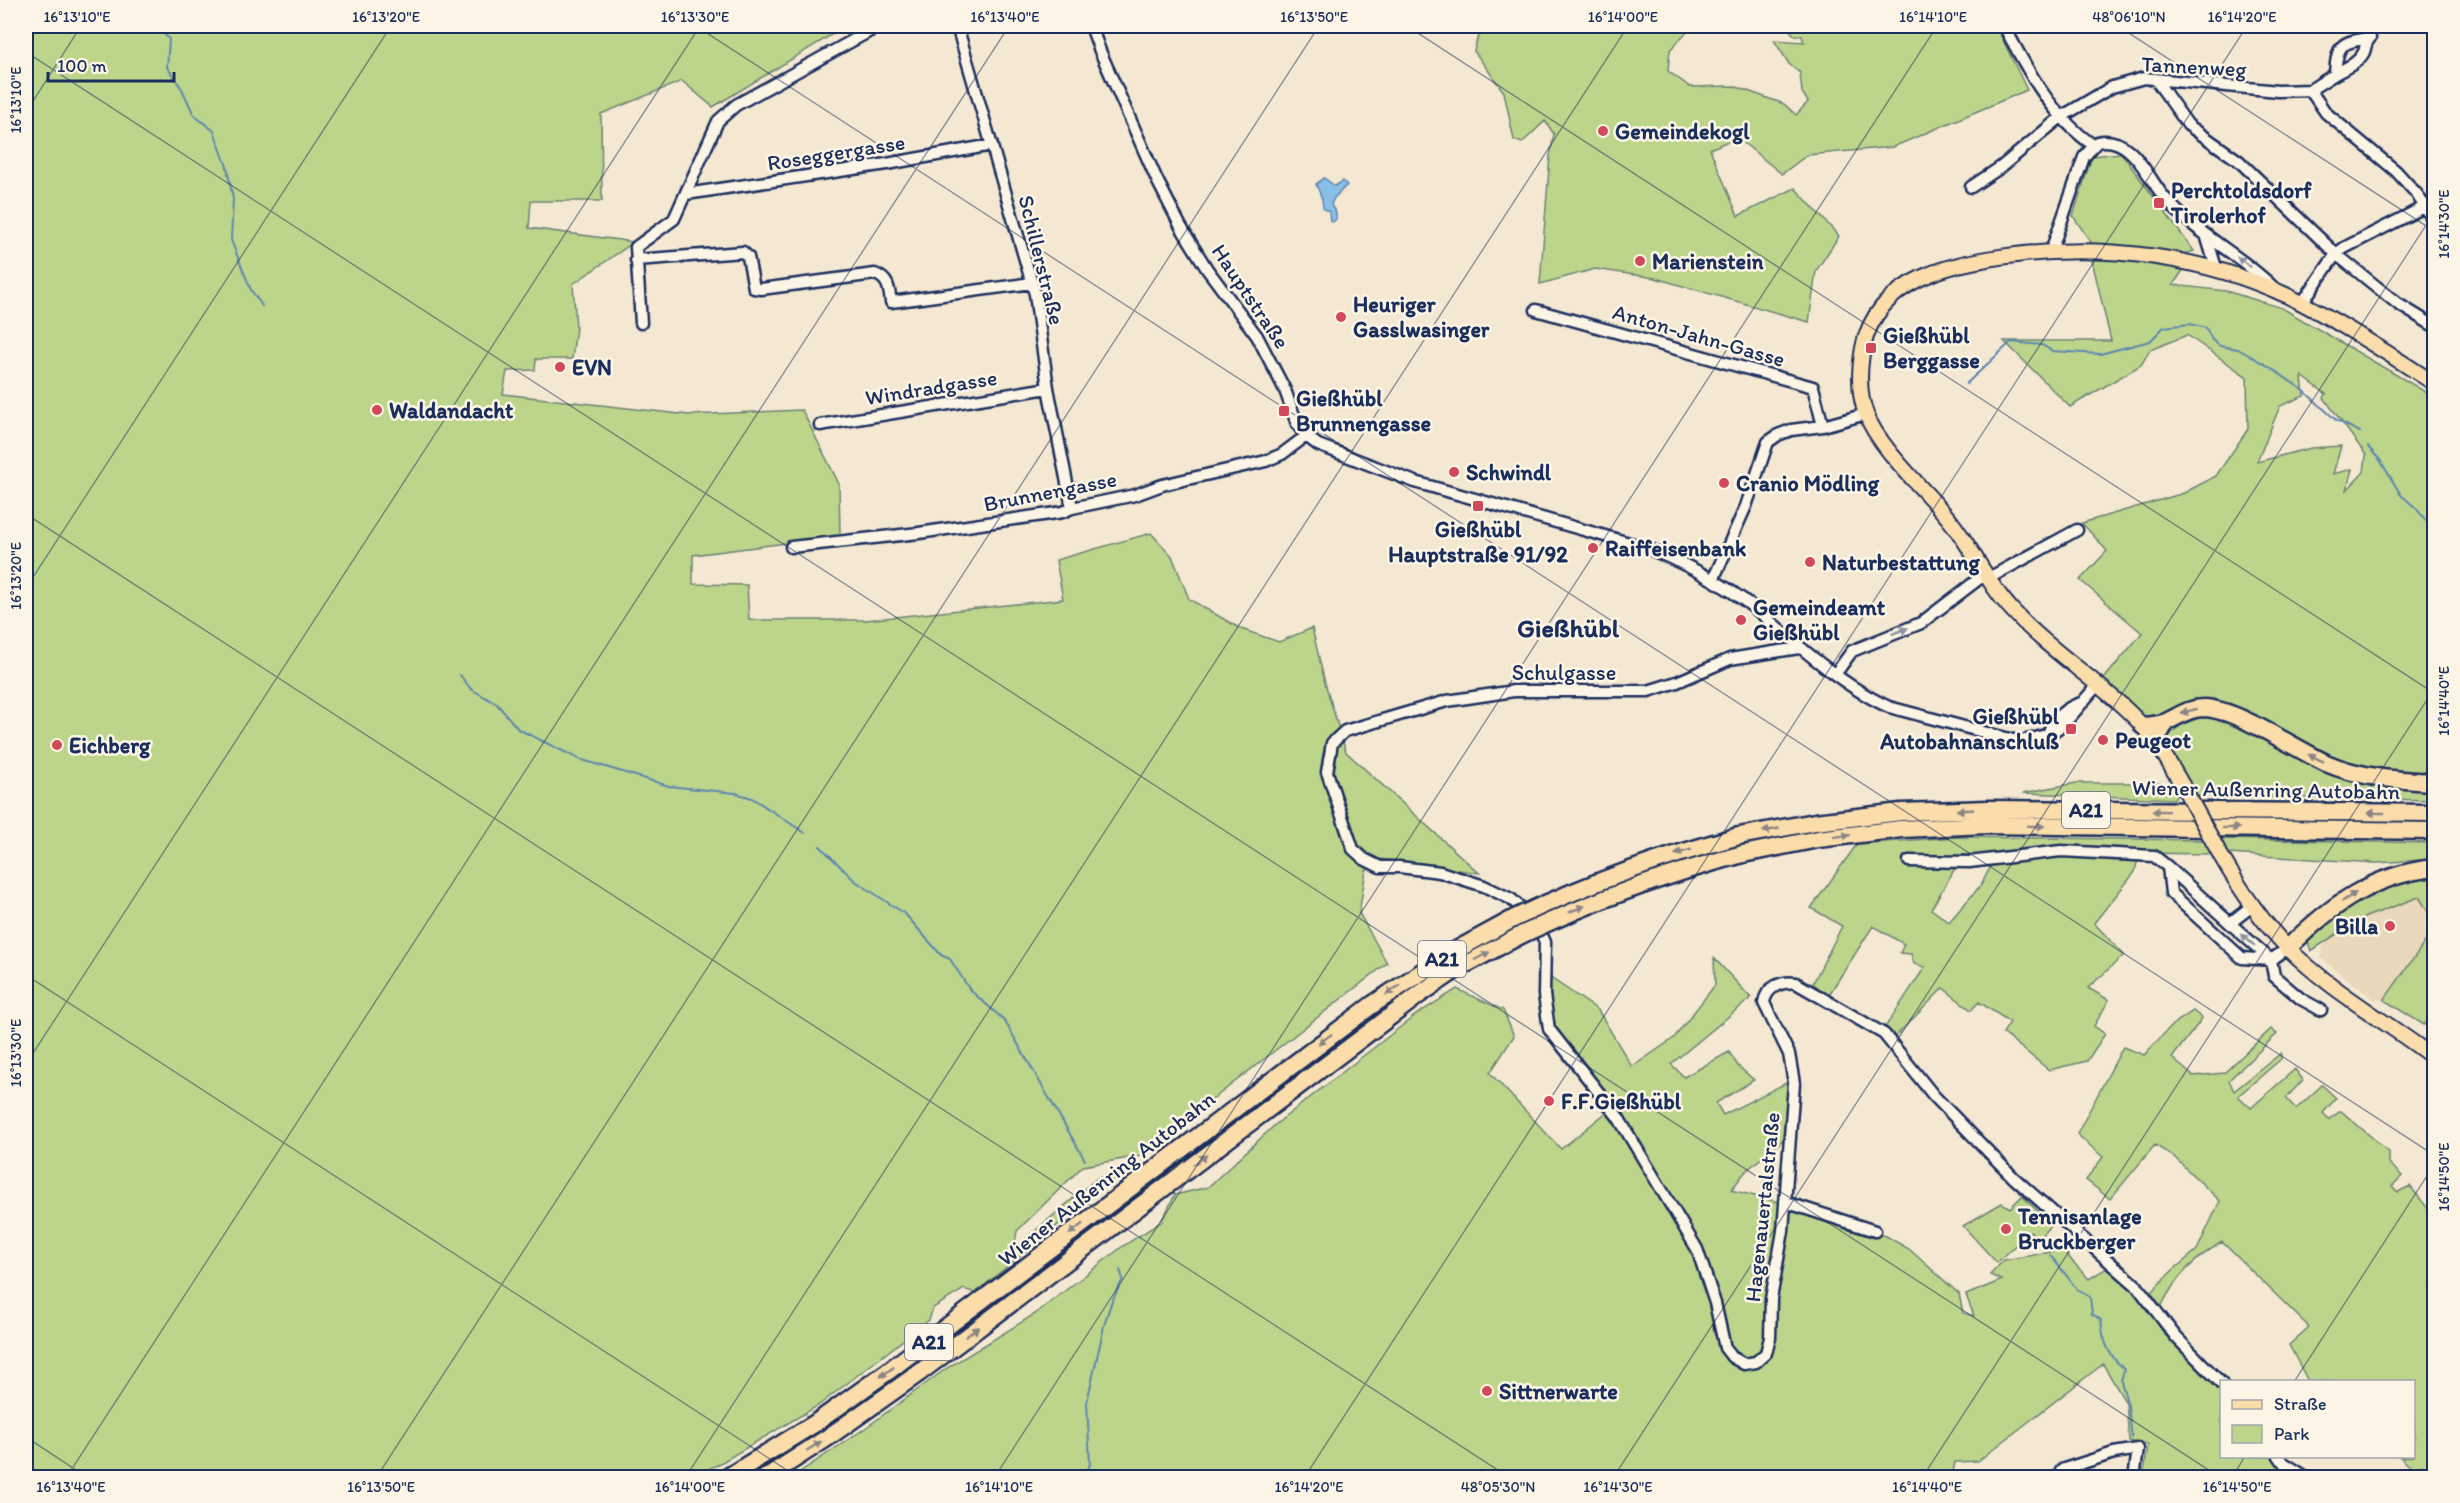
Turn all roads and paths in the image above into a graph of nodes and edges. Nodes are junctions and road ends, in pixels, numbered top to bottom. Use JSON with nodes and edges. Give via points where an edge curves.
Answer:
{"nodes":[{"id":1,"x":879,"y":26,"type":"edge"},
{"id":2,"x":957,"y":26,"type":"edge"},
{"id":3,"x":1091,"y":26,"type":"edge"},
{"id":4,"x":2004,"y":26,"type":"edge"},
{"id":5,"x":2335,"y":74,"type":"dead end"},
{"id":6,"x":2156,"y":80,"type":"junction"},
{"id":7,"x":2310,"y":90,"type":"junction"},
{"id":8,"x":2061,"y":117,"type":"junction"},
{"id":9,"x":992,"y":145,"type":"junction"},
{"id":10,"x":2093,"y":145,"type":"junction"},
{"id":11,"x":1971,"y":187,"type":"dead end"},
{"id":12,"x":686,"y":194,"type":"junction"},
{"id":13,"x":2429,"y":205,"type":"edge"},
{"id":14,"x":2434,"y":221,"type":"edge"},
{"id":15,"x":2207,"y":238,"type":"junction"},
{"id":16,"x":2051,"y":251,"type":"junction"},
{"id":17,"x":2336,"y":254,"type":"junction"},
{"id":18,"x":636,"y":260,"type":"junction"},
{"id":19,"x":2217,"y":271,"type":"junction"},
{"id":20,"x":1032,"y":283,"type":"junction"},
{"id":21,"x":2277,"y":291,"type":"junction"},
{"id":22,"x":2302,"y":303,"type":"junction"},
{"id":23,"x":1536,"y":310,"type":"dead end"},
{"id":24,"x":641,"y":323,"type":"dead end"},
{"id":25,"x":2434,"y":326,"type":"edge"},
{"id":26,"x":2434,"y":383,"type":"edge"},
{"id":27,"x":1048,"y":388,"type":"junction"},
{"id":28,"x":1866,"y":414,"type":"junction"},
{"id":29,"x":820,"y":425,"type":"dead end"},
{"id":30,"x":1823,"y":426,"type":"junction"},
{"id":31,"x":1306,"y":436,"type":"junction"},
{"id":32,"x":1072,"y":508,"type":"junction"},
{"id":33,"x":2077,"y":530,"type":"dead end"},
{"id":34,"x":791,"y":548,"type":"dead end"},
{"id":35,"x":1986,"y":577,"type":"junction"},
{"id":36,"x":1713,"y":580,"type":"junction"},
{"id":37,"x":1799,"y":648,"type":"junction"},
{"id":38,"x":1836,"y":673,"type":"junction"},
{"id":39,"x":2098,"y":685,"type":"junction"},
{"id":40,"x":2166,"y":722,"type":"junction"},
{"id":41,"x":2143,"y":726,"type":"junction"},
{"id":42,"x":2156,"y":742,"type":"junction"},
{"id":43,"x":2434,"y":782,"type":"edge"},
{"id":44,"x":2434,"y":813,"type":"edge"},
{"id":45,"x":2434,"y":831,"type":"edge"},
{"id":46,"x":1909,"y":861,"type":"dead end"},
{"id":47,"x":1380,"y":867,"type":"joint"},
{"id":48,"x":2168,"y":867,"type":"junction"},
{"id":49,"x":2434,"y":868,"type":"edge"},
{"id":50,"x":2252,"y":906,"type":"junction"},
{"id":51,"x":2232,"y":926,"type":"junction"},
{"id":52,"x":2288,"y":948,"type":"junction"},
{"id":53,"x":2271,"y":960,"type":"junction"},
{"id":54,"x":2321,"y":1010,"type":"dead end"},
{"id":55,"x":2434,"y":1058,"type":"edge"},
{"id":56,"x":1785,"y":1203,"type":"junction"},
{"id":57,"x":1875,"y":1231,"type":"dead end"},
{"id":58,"x":2220,"y":1382,"type":"edge"},
{"id":59,"x":2280,"y":1458,"type":"edge"},
{"id":60,"x":2061,"y":1470,"type":"dead end"},
{"id":61,"x":726,"y":1478,"type":"edge"},
{"id":62,"x":765,"y":1478,"type":"edge"},
{"id":63,"x":2134,"y":1478,"type":"edge"},
{"id":64,"x":2308,"y":1478,"type":"edge"}],
"edges":[{"from":1,"to":12,"type":"street","via":[[735,105],[718,121]]},
{"from":2,"to":9,"type":"street","name":"Schillerstraße"},
{"from":3,"to":31,"type":"street","name":"Hauptstraße","via":[[1157,180],[1207,269],[1257,336],[1285,390],[1296,424]]},
{"from":4,"to":8,"type":"street","via":[[2030,74]]},
{"from":5,"to":7,"type":"street"},
{"from":6,"to":7,"type":"street","name":"Tannenweg","via":[[2278,91]]},
{"from":6,"to":8,"type":"street","name":"Tannenweg","via":[[2144,78],[2112,87]]},
{"from":6,"to":17,"type":"street","via":[[2188,125],[2239,161]]},
{"from":7,"to":13,"type":"street","via":[[2326,113],[2396,171]]},
{"from":8,"to":10,"type":"street"},
{"from":8,"to":11,"type":"street","name":"Tannenweg"},
{"from":9,"to":12,"type":"street","name":"Roseggergasse"},
{"from":9,"to":20,"type":"street","name":"Schillerstraße"},
{"from":10,"to":15,"type":"street","via":[[2106,140],[2123,144],[2165,198]]},
{"from":10,"to":16,"type":"street","via":[[2084,157]]},
{"from":12,"to":18,"type":"street","via":[[674,219],[636,247]]},
{"from":13,"to":14,"type":"street"},
{"from":13,"to":17,"type":"street"},
{"from":15,"to":19,"type":"street"},
{"from":21,"to":15,"type":"street","one_way":true,"via":[[2251,267]]},
{"from":16,"to":19,"type":"main road","via":[[2116,252]]},
{"from":16,"to":28,"type":"main road","via":[[1938,270],[1887,300],[1866,333],[1859,372]]},
{"from":17,"to":22,"type":"street"},
{"from":17,"to":25,"type":"street","via":[[2398,304]]},
{"from":18,"to":20,"type":"street","via":[[742,252],[748,257],[754,288],[875,274],[887,282],[891,302]]},
{"from":18,"to":24,"type":"street"},
{"from":19,"to":21,"type":"main road"},
{"from":20,"to":27,"type":"street","name":"Schillerstraße"},
{"from":21,"to":22,"type":"main road"},
{"from":22,"to":26,"type":"main road"},
{"from":23,"to":30,"type":"street","name":"Anton-Jahn-Gasse","via":[[1813,387]]},
{"from":27,"to":29,"type":"street","name":"Windradgasse"},
{"from":27,"to":32,"type":"street","name":"Schillerstraße"},
{"from":28,"to":30,"type":"street"},
{"from":28,"to":35,"type":"main road","via":[[1883,442],[1950,520]]},
{"from":30,"to":36,"type":"street","via":[[1791,430],[1768,442],[1746,506]]},
{"from":31,"to":32,"type":"street","name":"Brunnengasse","via":[[1282,454],[1266,460]]},
{"from":31,"to":36,"type":"street","via":[[1334,452],[1415,482],[1647,549]]},
{"from":32,"to":34,"type":"street","name":"Brunnengasse","via":[[919,533]]},
{"from":33,"to":35,"type":"street"},
{"from":38,"to":35,"type":"street","one_way":true,"via":[[1852,651],[1921,623]]},
{"from":35,"to":39,"type":"main road","via":[[2028,627]]},
{"from":36,"to":37,"type":"street","via":[[1770,621]]},
{"from":37,"to":38,"type":"street"},
{"from":37,"to":47,"type":"street","name":"Schulgasse","via":[[1730,659],[1648,691],[1514,691],[1446,701],[1345,732],[1332,743],[1327,772],[1353,849]]},
{"from":38,"to":39,"type":"street","via":[[1872,700],[1889,707],[2017,741],[2048,734],[2063,712],[2080,703]]},
{"from":39,"to":41,"type":"main road"},
{"from":40,"to":41,"type":"highway"},
{"from":40,"to":42,"type":"highway"},
{"from":43,"to":40,"type":"highway","one_way":true,"via":[[2344,770],[2215,709],[2194,709]]},
{"from":41,"to":42,"type":"main road"},
{"from":42,"to":50,"type":"main road","bridge":true},
{"from":44,"to":61,"type":"highway","name":"Wiener Außenring Autobahn","number":"A21","one_way":true,"bridge":true,"via":[[1988,809],[1901,812],[1739,836],[1626,870],[1569,892],[1449,954],[1372,1005],[944,1330],[814,1424]]},
{"from":62,"to":45,"type":"highway","name":"Wiener Außenring Autobahn","number":"A21","one_way":true,"bridge":true,"via":[[919,1373],[1420,994],[1523,934],[1632,887],[1743,854],[1818,838],[1901,829],[1985,825]]},
{"from":46,"to":48,"type":"street","via":[[1969,862],[2061,851],[2154,856]]},
{"from":47,"to":56,"type":"street","name":"Hagenauertalstraße","via":[[1440,872],[1462,879],[1511,898],[1535,920],[1545,942],[1544,995],[1549,1029],[1618,1117],[1697,1249],[1725,1348],[1744,1364],[1756,1362],[1766,1353],[1770,1338],[1771,1299]]},
{"from":48,"to":51,"type":"street"},
{"from":48,"to":53,"type":"street","via":[[2171,893],[2242,958]]},
{"from":52,"to":49,"type":"highway","one_way":true,"via":[[2360,890],[2387,878]]},
{"from":50,"to":51,"type":"street"},
{"from":50,"to":52,"type":"main road"},
{"from":53,"to":51,"type":"street","one_way":true},
{"from":52,"to":53,"type":"street"},
{"from":52,"to":55,"type":"main road"},
{"from":53,"to":54,"type":"street","via":[[2274,976]]},
{"from":56,"to":57,"type":"street"},
{"from":56,"to":58,"type":"street","name":"Hagenauertalstraße","via":[[1794,1083],[1789,1054],[1764,1004],[1765,996],[1785,981],[1796,983],[1884,1034],[1926,1087],[2014,1178],[2137,1286],[2176,1337]]},
{"from":59,"to":64,"type":"street"},
{"from":60,"to":63,"type":"street","via":[[2138,1449]]}]}
